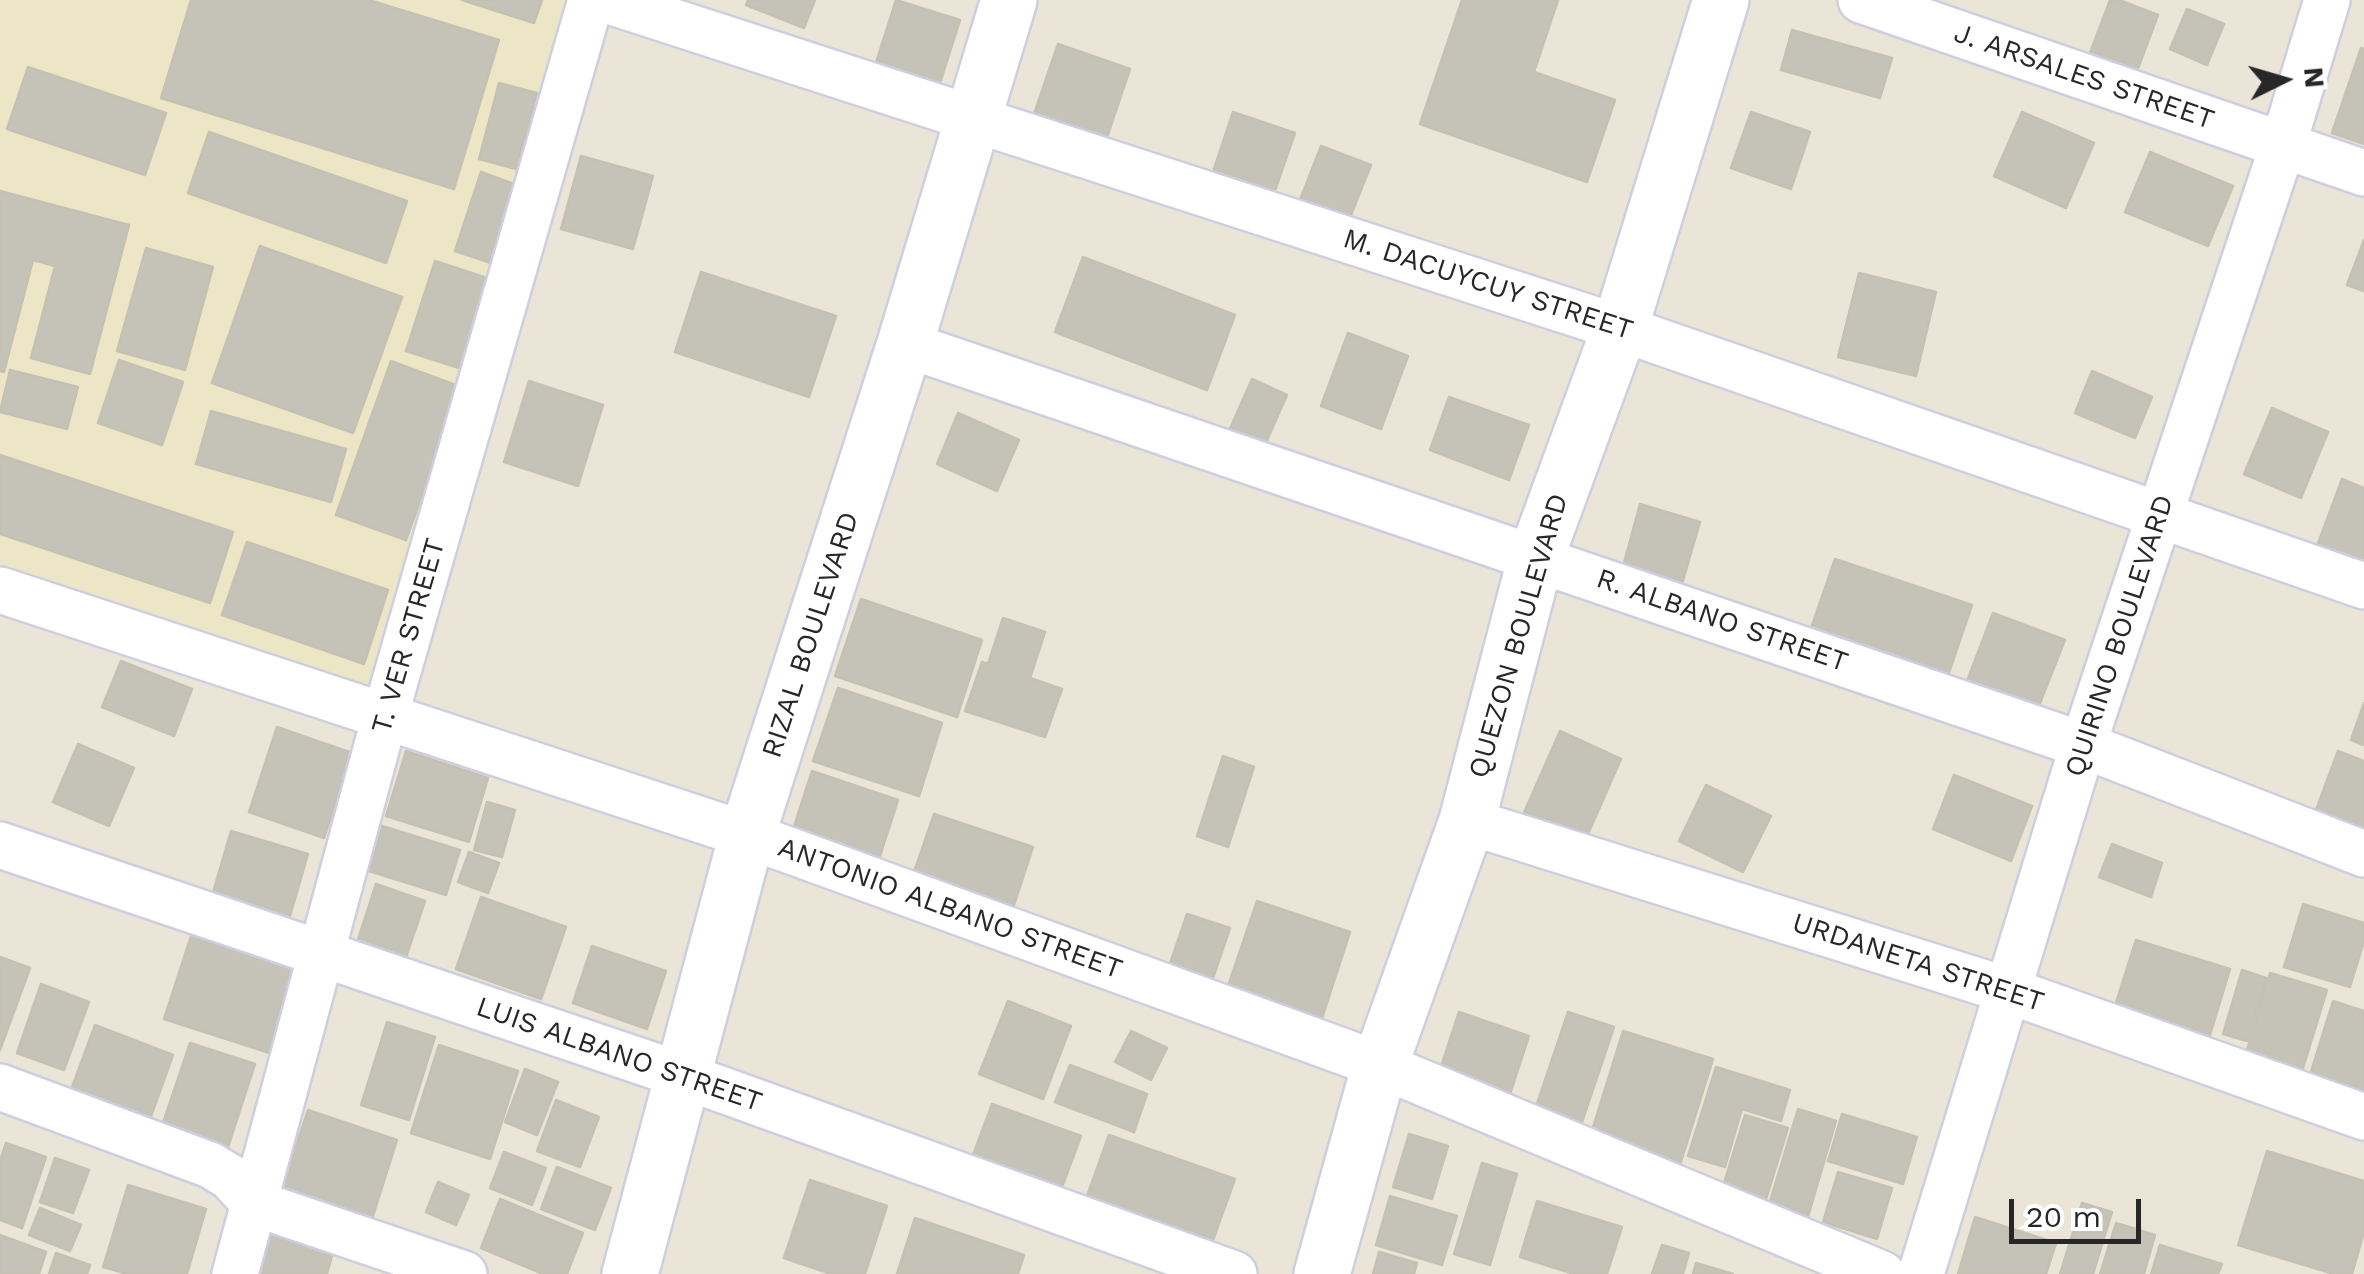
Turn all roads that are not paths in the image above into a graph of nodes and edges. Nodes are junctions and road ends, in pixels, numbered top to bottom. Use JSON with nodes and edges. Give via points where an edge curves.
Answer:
{"nodes":[{"id":1,"x":592,"y":0,"type":"edge"},
{"id":2,"x":606,"y":0,"type":"edge"},
{"id":3,"x":1009,"y":0,"type":"edge"},
{"id":4,"x":1721,"y":0,"type":"edge"},
{"id":5,"x":1861,"y":0,"type":"edge"},
{"id":6,"x":2326,"y":0,"type":"edge"},
{"id":7,"x":974,"y":117,"type":"junction"},
{"id":8,"x":2283,"y":145,"type":"junction"},
{"id":9,"x":2364,"y":173,"type":"edge"},
{"id":10,"x":1620,"y":328,"type":"junction"},
{"id":11,"x":905,"y":344,"type":"junction"},
{"id":12,"x":2160,"y":514,"type":"junction"},
{"id":13,"x":1536,"y":557,"type":"junction"},
{"id":14,"x":2364,"y":586,"type":"edge"},
{"id":15,"x":0,"y":590,"type":"edge"},
{"id":16,"x":385,"y":716,"type":"junction"},
{"id":17,"x":2082,"y":744,"type":"junction"},
{"id":18,"x":1468,"y":821,"type":"junction"},
{"id":19,"x":746,"y":835,"type":"junction"},
{"id":20,"x":0,"y":844,"type":"edge"},
{"id":21,"x":2364,"y":854,"type":"edge"},
{"id":22,"x":322,"y":953,"type":"junction"},
{"id":23,"x":2007,"y":990,"type":"junction"},
{"id":24,"x":1380,"y":1065,"type":"junction"},
{"id":25,"x":684,"y":1076,"type":"junction"},
{"id":26,"x":0,"y":1088,"type":"edge"},
{"id":27,"x":2364,"y":1116,"type":"edge"},
{"id":28,"x":254,"y":1203,"type":"junction"},
{"id":29,"x":235,"y":1274,"type":"edge"},
{"id":30,"x":464,"y":1274,"type":"edge"},
{"id":31,"x":630,"y":1274,"type":"edge"},
{"id":32,"x":1234,"y":1274,"type":"edge"},
{"id":33,"x":1322,"y":1274,"type":"edge"},
{"id":34,"x":1882,"y":1274,"type":"edge"},
{"id":35,"x":1921,"y":1274,"type":"edge"}],
"edges":[{"from":1,"to":16,"type":"street","name":"T. VER STREET"},
{"from":2,"to":7,"type":"street","name":"M. DACUYCUY STREET"},
{"from":3,"to":7,"type":"main road","name":"RIZAL BOULEVARD"},
{"from":4,"to":10,"type":"main road","name":"QUEZON BOULEVARD"},
{"from":5,"to":8,"type":"street","name":"J. ARSALES STREET"},
{"from":6,"to":8,"type":"street","name":"QUIRINO BOULEVARD"},
{"from":7,"to":10,"type":"street","name":"M. DACUYCUY STREET"},
{"from":7,"to":11,"type":"main road","name":"RIZAL BOULEVARD"},
{"from":8,"to":9,"type":"street","name":"J. ARSALES STREET"},
{"from":8,"to":12,"type":"street","name":"QUIRINO BOULEVARD"},
{"from":10,"to":12,"type":"street","name":"M. DACUYCUY STREET"},
{"from":10,"to":13,"type":"main road","name":"QUEZON BOULEVARD"},
{"from":11,"to":13,"type":"street","name":"R. ALBANO STREET"},
{"from":11,"to":19,"type":"main road","name":"RIZAL BOULEVARD"},
{"from":12,"to":14,"type":"street","name":"M. DACUYCUY STREET"},
{"from":12,"to":17,"type":"street","name":"QUIRINO BOULEVARD"},
{"from":13,"to":17,"type":"street","name":"R. ALBANO STREET"},
{"from":13,"to":18,"type":"main road","name":"QUEZON BOULEVARD"},
{"from":15,"to":16,"type":"street","name":"ANTONIO ALBANO STREET"},
{"from":16,"to":19,"type":"street","name":"ANTONIO ALBANO STREET"},
{"from":16,"to":22,"type":"street","name":"T. VER STREET"},
{"from":17,"to":21,"type":"street","name":"R. ALBANO STREET"},
{"from":17,"to":23,"type":"street","name":"QUIRINO BOULEVARD"},
{"from":18,"to":23,"type":"street","name":"URDANETA STREET"},
{"from":18,"to":24,"type":"main road","name":"QUEZON BOULEVARD"},
{"from":19,"to":24,"type":"street","name":"ANTONIO ALBANO STREET"},
{"from":19,"to":25,"type":"main road","name":"RIZAL BOULEVARD"},
{"from":20,"to":22,"type":"street","name":"LUIS ALBANO STREET"},
{"from":22,"to":25,"type":"street","name":"LUIS ALBANO STREET"},
{"from":22,"to":28,"type":"street","name":"T. VER STREET"},
{"from":23,"to":27,"type":"street","name":"URDANETA STREET"},
{"from":23,"to":35,"type":"street","name":"QUIRINO BOULEVARD"},
{"from":24,"to":33,"type":"main road","name":"QUEZON BOULEVARD"},
{"from":24,"to":34,"type":"street","name":"ANTONIO ALBANO STREET"},
{"from":25,"to":31,"type":"main road","name":"RIZAL BOULEVARD"},
{"from":25,"to":32,"type":"street","name":"LUIS ALBANO STREET"},
{"from":26,"to":28,"type":"street","via":[[210,1165]]},
{"from":28,"to":29,"type":"street","name":"T. VER STREET"},
{"from":28,"to":30,"type":"street"}]}
